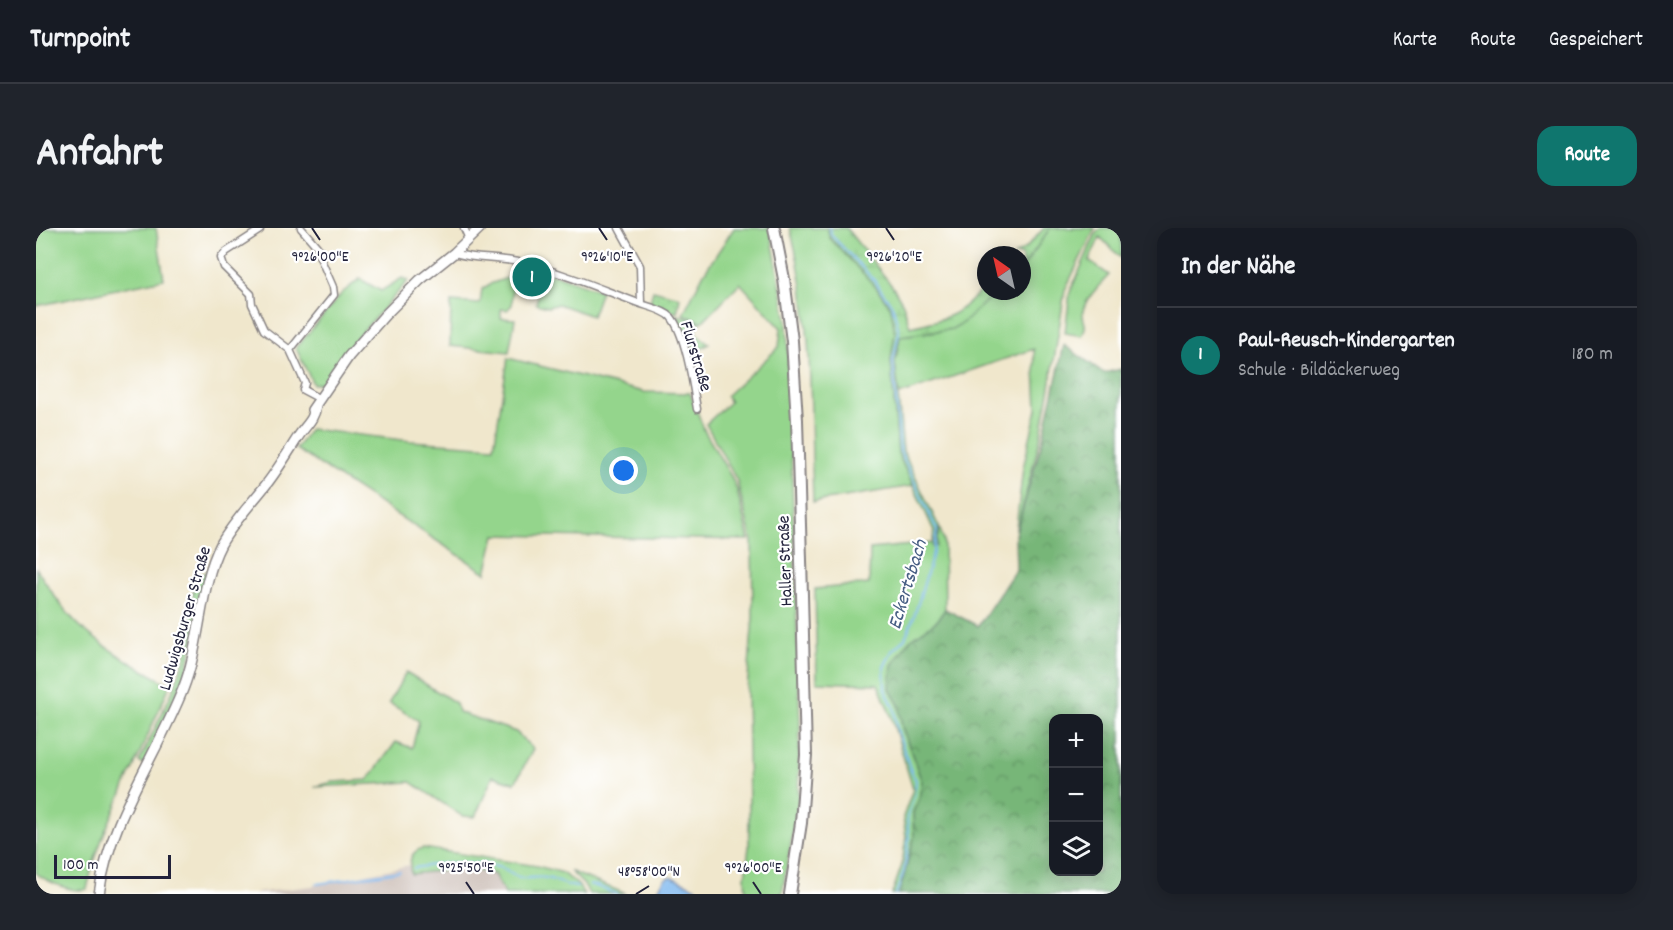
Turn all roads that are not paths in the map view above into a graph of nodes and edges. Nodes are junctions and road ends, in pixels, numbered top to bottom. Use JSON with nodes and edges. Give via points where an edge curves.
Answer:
{"nodes":[{"id":1,"x":301,"y":228,"type":"edge"},
{"id":2,"x":464,"y":228,"type":"edge"},
{"id":3,"x":480,"y":228,"type":"edge"},
{"id":4,"x":619,"y":228,"type":"edge"},
{"id":5,"x":774,"y":228,"type":"edge"},
{"id":6,"x":262,"y":229,"type":"edge"},
{"id":7,"x":469,"y":239,"type":"junction"},
{"id":8,"x":454,"y":253,"type":"junction"},
{"id":9,"x":640,"y":304,"type":"junction"},
{"id":10,"x":290,"y":350,"type":"junction"},
{"id":11,"x":318,"y":403,"type":"junction"},
{"id":12,"x":697,"y":409,"type":"dead end"},
{"id":13,"x":99,"y":894,"type":"edge"},
{"id":14,"x":790,"y":894,"type":"edge"}],
"edges":[{"from":1,"to":10,"type":"street","via":[[320,250],[334,294]]},
{"from":2,"to":7,"type":"street"},
{"from":3,"to":7,"type":"street","name":"Ludwigsburger Straße"},
{"from":4,"to":9,"type":"street","via":[[640,266]]},
{"from":5,"to":14,"type":"main road","name":"Haller Straße","via":[[792,341],[806,755]]},
{"from":6,"to":10,"type":"street","via":[[221,258],[224,267],[251,294],[264,330]]},
{"from":7,"to":8,"type":"street","name":"Ludwigsburger Straße"},
{"from":8,"to":9,"type":"street","name":"Flurstraße","via":[[552,270]]},
{"from":8,"to":11,"type":"street","name":"Ludwigsburger Straße","via":[[385,315],[349,356]]},
{"from":9,"to":12,"type":"street","name":"Flurstraße","via":[[666,314],[675,325],[689,366]]},
{"from":10,"to":11,"type":"street","via":[[305,383],[303,390]]},
{"from":11,"to":13,"type":"street","name":"Ludwigsburger Straße","via":[[276,472],[220,546],[211,568],[184,687],[116,832]]}]}
